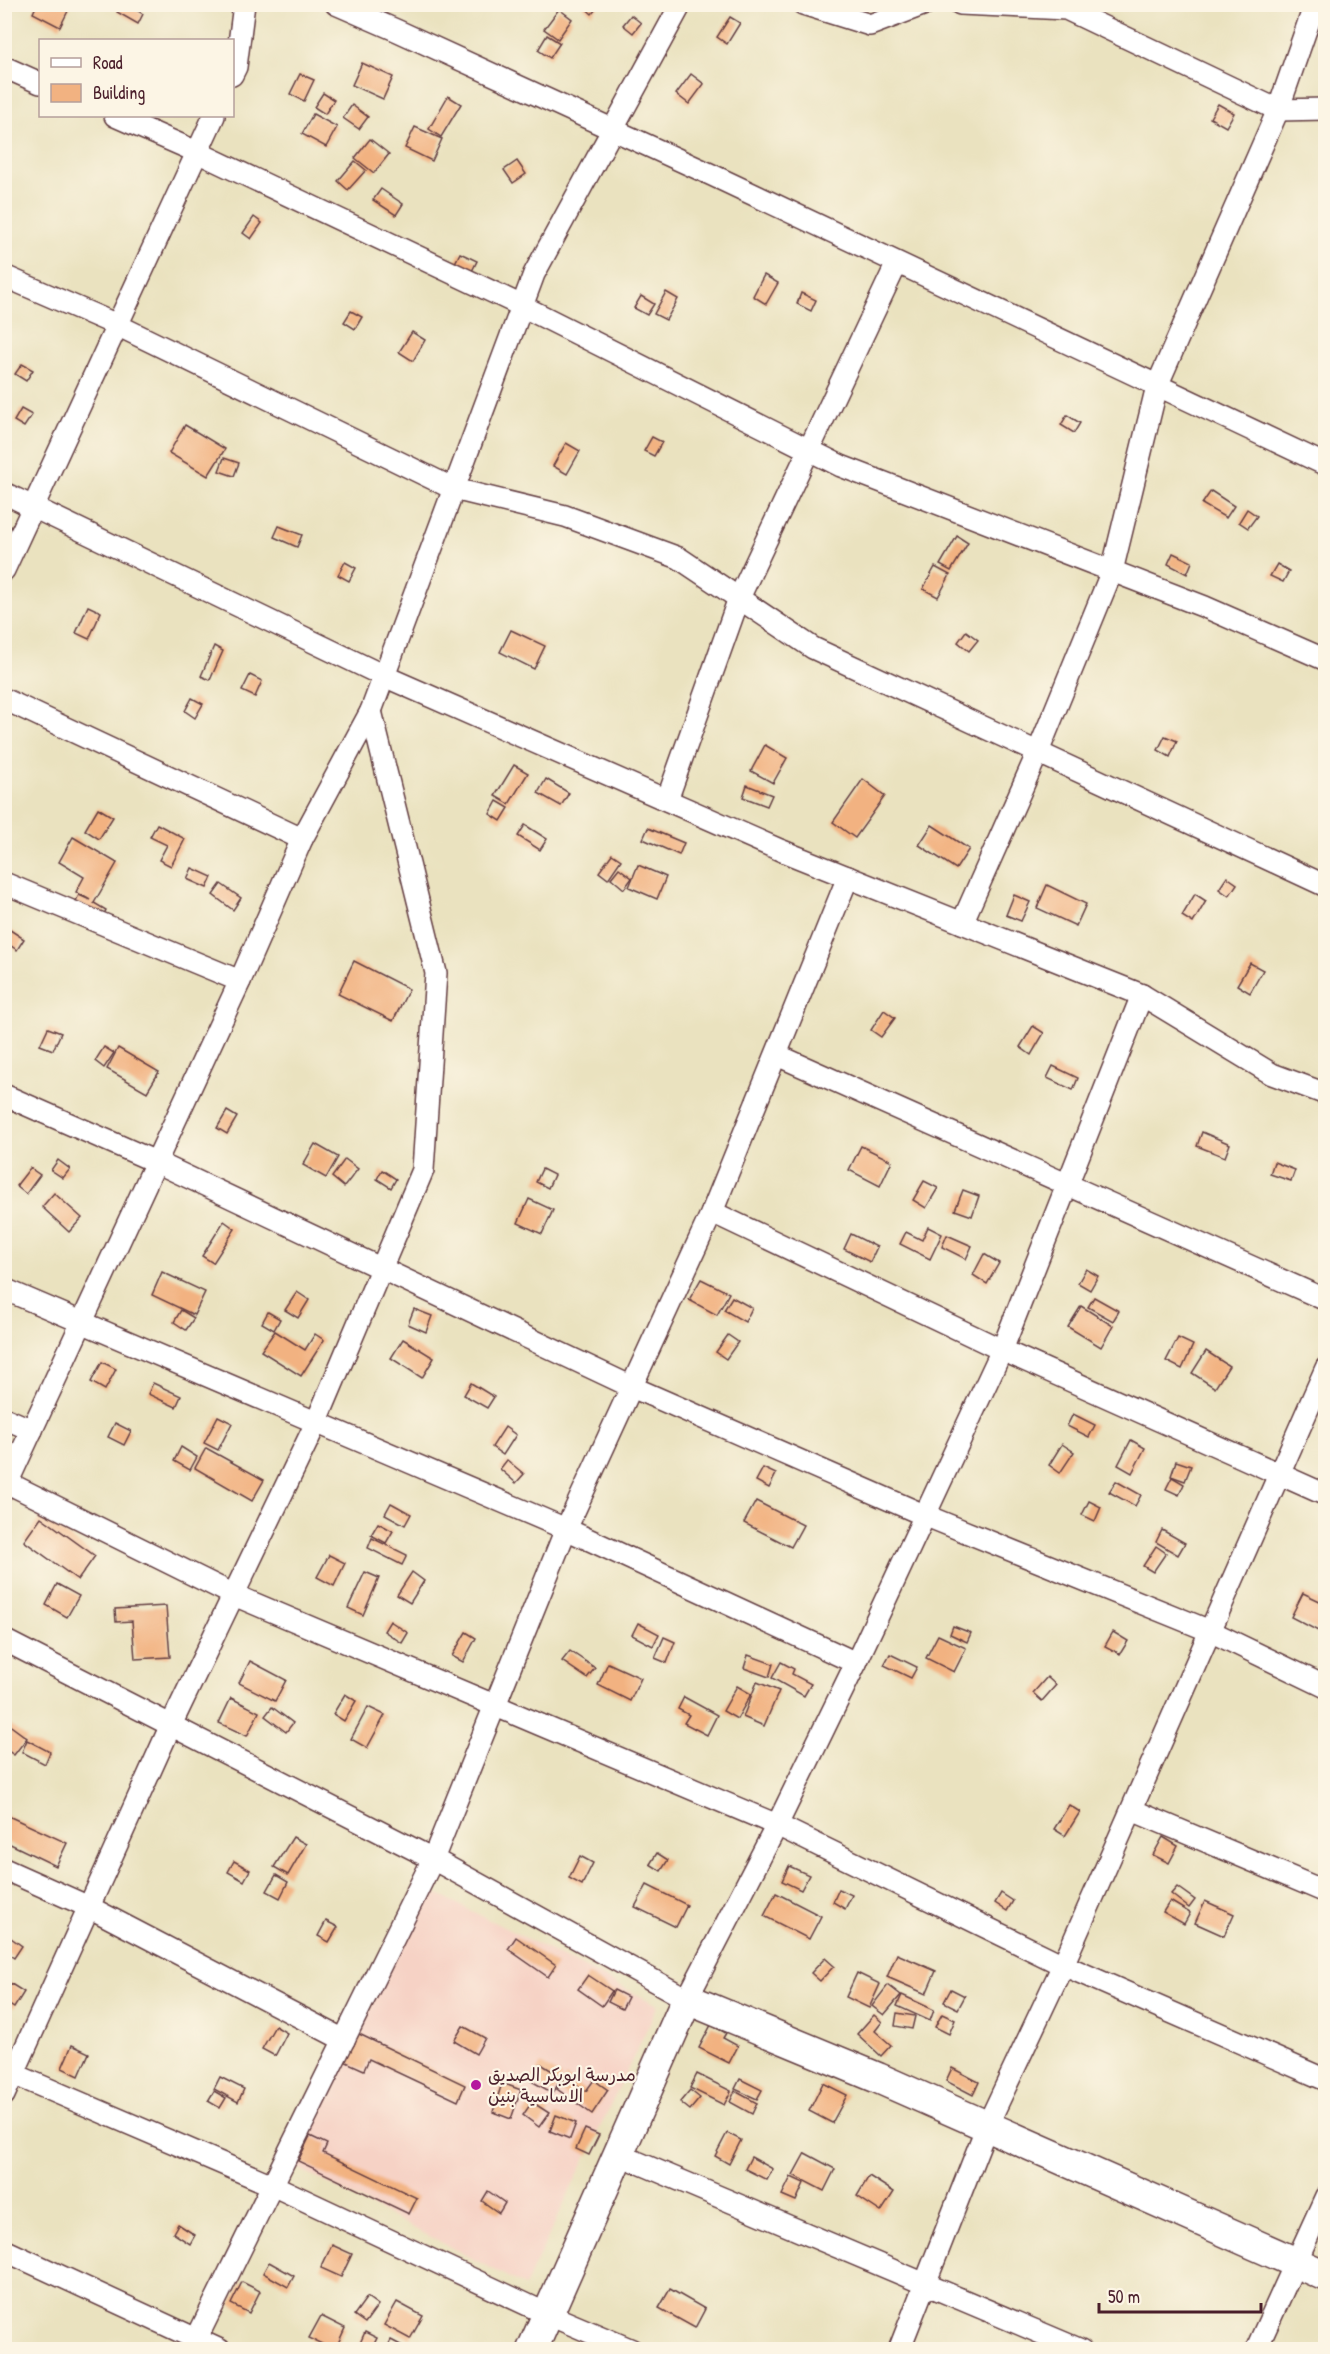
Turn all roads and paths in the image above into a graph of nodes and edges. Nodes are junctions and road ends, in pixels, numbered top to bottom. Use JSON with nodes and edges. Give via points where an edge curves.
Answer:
{"nodes":[{"id":1,"x":244,"y":4,"type":"edge"},
{"id":2,"x":336,"y":4,"type":"edge"},
{"id":3,"x":681,"y":4,"type":"edge"},
{"id":4,"x":803,"y":4,"type":"edge"},
{"id":5,"x":925,"y":4,"type":"edge"},
{"id":6,"x":960,"y":4,"type":"edge"},
{"id":7,"x":1315,"y":4,"type":"edge"},
{"id":8,"x":4,"y":67,"type":"edge"},
{"id":9,"x":234,"y":72,"type":"edge"},
{"id":10,"x":39,"y":83,"type":"edge"},
{"id":11,"x":1278,"y":110,"type":"junction"},
{"id":12,"x":1326,"y":110,"type":"edge"},
{"id":13,"x":117,"y":117,"type":"edge"},
{"id":14,"x":214,"y":117,"type":"edge"},
{"id":15,"x":612,"y":130,"type":"junction"},
{"id":16,"x":197,"y":152,"type":"junction"},
{"id":17,"x":897,"y":263,"type":"junction"},
{"id":18,"x":4,"y":276,"type":"edge"},
{"id":19,"x":522,"y":306,"type":"junction"},
{"id":20,"x":117,"y":325,"type":"junction"},
{"id":21,"x":1157,"y":386,"type":"junction"},
{"id":22,"x":808,"y":450,"type":"junction"},
{"id":23,"x":1326,"y":465,"type":"edge"},
{"id":24,"x":454,"y":489,"type":"junction"},
{"id":25,"x":4,"y":493,"type":"edge"},
{"id":26,"x":33,"y":507,"type":"junction"},
{"id":27,"x":4,"y":570,"type":"edge"},
{"id":28,"x":1112,"y":571,"type":"junction"},
{"id":29,"x":739,"y":598,"type":"junction"},
{"id":30,"x":1326,"y":660,"type":"edge"},
{"id":31,"x":384,"y":676,"type":"junction"},
{"id":32,"x":4,"y":699,"type":"edge"},
{"id":33,"x":371,"y":711,"type":"junction"},
{"id":34,"x":1038,"y":752,"type":"junction"},
{"id":35,"x":667,"y":800,"type":"junction"},
{"id":36,"x":302,"y":838,"type":"junction"},
{"id":37,"x":849,"y":878,"type":"junction"},
{"id":38,"x":4,"y":883,"type":"edge"},
{"id":39,"x":1326,"y":886,"type":"edge"},
{"id":40,"x":962,"y":923,"type":"junction"},
{"id":41,"x":240,"y":981,"type":"junction"},
{"id":42,"x":1142,"y":995,"type":"junction"},
{"id":43,"x":777,"y":1055,"type":"junction"},
{"id":44,"x":1326,"y":1094,"type":"edge"},
{"id":45,"x":4,"y":1095,"type":"edge"},
{"id":46,"x":156,"y":1162,"type":"junction"},
{"id":47,"x":1067,"y":1184,"type":"junction"},
{"id":48,"x":712,"y":1212,"type":"junction"},
{"id":49,"x":381,"y":1268,"type":"junction"},
{"id":50,"x":4,"y":1289,"type":"edge"},
{"id":51,"x":1326,"y":1300,"type":"edge"},
{"id":52,"x":82,"y":1323,"type":"junction"},
{"id":53,"x":1002,"y":1350,"type":"junction"},
{"id":54,"x":1326,"y":1368,"type":"edge"},
{"id":55,"x":632,"y":1387,"type":"junction"},
{"id":56,"x":4,"y":1418,"type":"edge"},
{"id":57,"x":316,"y":1423,"type":"junction"},
{"id":58,"x":32,"y":1430,"type":"junction"},
{"id":59,"x":1279,"y":1473,"type":"junction"},
{"id":60,"x":6,"y":1486,"type":"edge"},
{"id":61,"x":1326,"y":1495,"type":"edge"},
{"id":62,"x":924,"y":1515,"type":"junction"},
{"id":63,"x":566,"y":1529,"type":"junction"},
{"id":64,"x":234,"y":1595,"type":"junction"},
{"id":65,"x":1210,"y":1631,"type":"junction"},
{"id":66,"x":4,"y":1640,"type":"edge"},
{"id":67,"x":856,"y":1663,"type":"junction"},
{"id":68,"x":1326,"y":1687,"type":"edge"},
{"id":69,"x":496,"y":1704,"type":"junction"},
{"id":70,"x":171,"y":1725,"type":"junction"},
{"id":71,"x":1132,"y":1810,"type":"junction"},
{"id":72,"x":777,"y":1825,"type":"junction"},
{"id":73,"x":433,"y":1859,"type":"junction"},
{"id":74,"x":4,"y":1869,"type":"edge"},
{"id":75,"x":1326,"y":1892,"type":"edge"},
{"id":76,"x":89,"y":1907,"type":"junction"},
{"id":77,"x":1063,"y":1965,"type":"junction"},
{"id":78,"x":687,"y":1999,"type":"junction"},
{"id":79,"x":344,"y":2040,"type":"junction"},
{"id":80,"x":9,"y":2072,"type":"edge"},
{"id":81,"x":1326,"y":2080,"type":"edge"},
{"id":82,"x":4,"y":2095,"type":"edge"},
{"id":83,"x":987,"y":2126,"type":"junction"},
{"id":84,"x":618,"y":2154,"type":"junction"},
{"id":85,"x":272,"y":2185,"type":"junction"},
{"id":86,"x":1326,"y":2196,"type":"edge"},
{"id":87,"x":4,"y":2250,"type":"edge"},
{"id":88,"x":1295,"y":2262,"type":"junction"},
{"id":89,"x":1326,"y":2276,"type":"edge"},
{"id":90,"x":926,"y":2284,"type":"junction"},
{"id":91,"x":548,"y":2314,"type":"junction"},
{"id":92,"x":194,"y":2343,"type":"edge"},
{"id":93,"x":220,"y":2349,"type":"edge"},
{"id":94,"x":532,"y":2349,"type":"edge"},
{"id":95,"x":632,"y":2349,"type":"edge"},
{"id":96,"x":899,"y":2349,"type":"edge"},
{"id":97,"x":1081,"y":2349,"type":"edge"},
{"id":98,"x":1256,"y":2349,"type":"edge"}],
"edges":[{"from":1,"to":9,"type":"street"},
{"from":2,"to":15,"type":"street"},
{"from":3,"to":15,"type":"street"},
{"from":4,"to":5,"type":"street","via":[[870,25]]},
{"from":6,"to":11,"type":"street","via":[[1066,9]]},
{"from":7,"to":11,"type":"street"},
{"from":8,"to":10,"type":"street"},
{"from":11,"to":12,"type":"street"},
{"from":11,"to":21,"type":"street"},
{"from":13,"to":16,"type":"street"},
{"from":14,"to":16,"type":"street"},
{"from":15,"to":17,"type":"street"},
{"from":15,"to":19,"type":"street","via":[[534,274]]},
{"from":16,"to":19,"type":"street"},
{"from":16,"to":20,"type":"street"},
{"from":17,"to":21,"type":"street"},
{"from":17,"to":22,"type":"street"},
{"from":18,"to":20,"type":"street"},
{"from":19,"to":22,"type":"street"},
{"from":19,"to":24,"type":"street"},
{"from":20,"to":24,"type":"street"},
{"from":20,"to":26,"type":"street"},
{"from":21,"to":23,"type":"street"},
{"from":21,"to":28,"type":"street"},
{"from":22,"to":28,"type":"street"},
{"from":22,"to":29,"type":"street"},
{"from":24,"to":29,"type":"street","via":[[565,516],[679,558]]},
{"from":24,"to":31,"type":"street"},
{"from":25,"to":26,"type":"street"},
{"from":26,"to":27,"type":"street"},
{"from":26,"to":31,"type":"street"},
{"from":28,"to":30,"type":"street"},
{"from":28,"to":34,"type":"street"},
{"from":29,"to":34,"type":"street","via":[[813,648]]},
{"from":29,"to":35,"type":"street"},
{"from":31,"to":33,"type":"street"},
{"from":31,"to":35,"type":"street"},
{"from":32,"to":36,"type":"street"},
{"from":33,"to":36,"type":"street"},
{"from":33,"to":49,"type":"street","via":[[436,973],[423,1170]]},
{"from":34,"to":39,"type":"street"},
{"from":34,"to":40,"type":"street"},
{"from":35,"to":37,"type":"street"},
{"from":36,"to":41,"type":"street"},
{"from":37,"to":40,"type":"street"},
{"from":37,"to":43,"type":"street"},
{"from":38,"to":41,"type":"street"},
{"from":40,"to":42,"type":"street"},
{"from":41,"to":46,"type":"street"},
{"from":42,"to":44,"type":"street","via":[[1272,1074]]},
{"from":42,"to":47,"type":"street"},
{"from":43,"to":47,"type":"street"},
{"from":43,"to":48,"type":"street"},
{"from":45,"to":46,"type":"street"},
{"from":46,"to":49,"type":"street"},
{"from":46,"to":52,"type":"street"},
{"from":47,"to":51,"type":"street"},
{"from":47,"to":53,"type":"street"},
{"from":48,"to":53,"type":"street"},
{"from":48,"to":55,"type":"street"},
{"from":49,"to":55,"type":"street"},
{"from":49,"to":57,"type":"street"},
{"from":50,"to":52,"type":"street"},
{"from":52,"to":57,"type":"street"},
{"from":52,"to":58,"type":"street"},
{"from":53,"to":59,"type":"street"},
{"from":53,"to":62,"type":"street"},
{"from":54,"to":59,"type":"street"},
{"from":55,"to":62,"type":"street"},
{"from":55,"to":63,"type":"street"},
{"from":56,"to":58,"type":"street"},
{"from":57,"to":63,"type":"street"},
{"from":57,"to":64,"type":"street"},
{"from":58,"to":60,"type":"street"},
{"from":59,"to":61,"type":"street"},
{"from":59,"to":65,"type":"street"},
{"from":60,"to":64,"type":"street"},
{"from":62,"to":65,"type":"street"},
{"from":62,"to":67,"type":"street"},
{"from":63,"to":67,"type":"street"},
{"from":63,"to":69,"type":"street"},
{"from":64,"to":69,"type":"street"},
{"from":64,"to":70,"type":"street"},
{"from":65,"to":68,"type":"street"},
{"from":65,"to":71,"type":"street"},
{"from":66,"to":70,"type":"street"},
{"from":67,"to":72,"type":"street"},
{"from":69,"to":72,"type":"street"},
{"from":69,"to":73,"type":"street"},
{"from":70,"to":73,"type":"street"},
{"from":70,"to":76,"type":"street"},
{"from":71,"to":75,"type":"street"},
{"from":71,"to":77,"type":"street"},
{"from":72,"to":77,"type":"street"},
{"from":72,"to":78,"type":"street"},
{"from":73,"to":78,"type":"street"},
{"from":73,"to":79,"type":"street"},
{"from":74,"to":76,"type":"street"},
{"from":76,"to":79,"type":"street"},
{"from":76,"to":80,"type":"street"},
{"from":77,"to":81,"type":"street"},
{"from":77,"to":83,"type":"street"},
{"from":78,"to":83,"type":"street"},
{"from":78,"to":84,"type":"street"},
{"from":79,"to":85,"type":"street"},
{"from":80,"to":82,"type":"street"},
{"from":80,"to":85,"type":"street"},
{"from":83,"to":88,"type":"street"},
{"from":83,"to":90,"type":"street"},
{"from":84,"to":90,"type":"street"},
{"from":84,"to":91,"type":"street"},
{"from":85,"to":91,"type":"street"},
{"from":85,"to":92,"type":"street"},
{"from":86,"to":88,"type":"street"},
{"from":87,"to":92,"type":"street"},
{"from":88,"to":89,"type":"street"},
{"from":88,"to":98,"type":"street"},
{"from":90,"to":96,"type":"street"},
{"from":90,"to":97,"type":"street"},
{"from":91,"to":94,"type":"street"},
{"from":91,"to":95,"type":"street"},
{"from":92,"to":93,"type":"street"}]}
